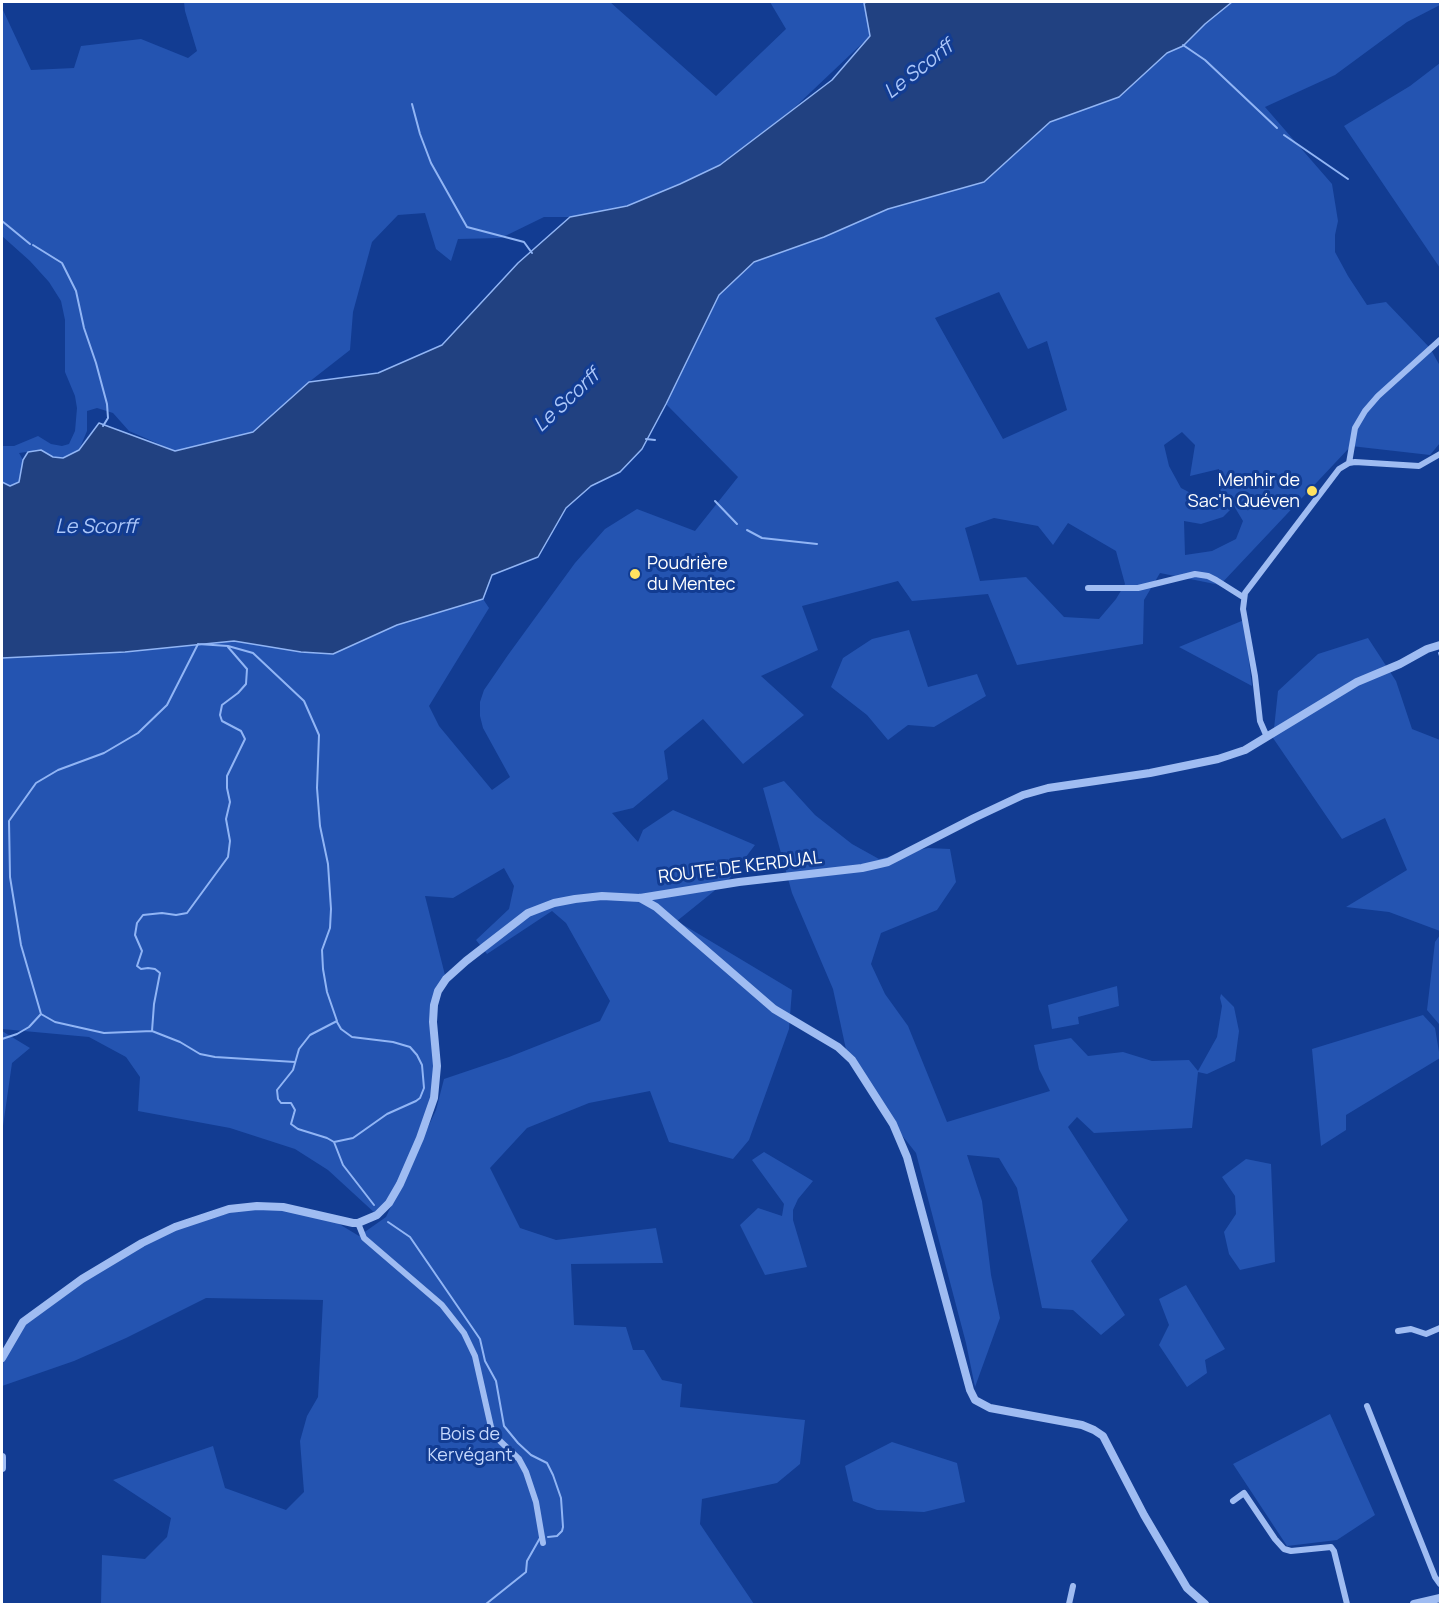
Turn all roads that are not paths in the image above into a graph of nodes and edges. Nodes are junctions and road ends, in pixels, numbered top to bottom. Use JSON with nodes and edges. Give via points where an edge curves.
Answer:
{"nodes":[{"id":1,"x":1440,"y":340,"type":"edge"},
{"id":2,"x":1440,"y":454,"type":"edge"},
{"id":3,"x":1349,"y":463,"type":"junction"},
{"id":4,"x":1088,"y":588,"type":"dead end"},
{"id":5,"x":1243,"y":597,"type":"junction"},
{"id":6,"x":1440,"y":645,"type":"edge"},
{"id":7,"x":1267,"y":737,"type":"junction"},
{"id":8,"x":640,"y":898,"type":"junction"},
{"id":9,"x":358,"y":1223,"type":"junction"},
{"id":10,"x":1440,"y":1328,"type":"edge"},
{"id":11,"x":1398,"y":1331,"type":"dead end"},
{"id":12,"x":2,"y":1358,"type":"edge"},
{"id":13,"x":1367,"y":1406,"type":"dead end"},
{"id":14,"x":2,"y":1457,"type":"edge"},
{"id":15,"x":2,"y":1468,"type":"edge"},
{"id":16,"x":1233,"y":1501,"type":"dead end"},
{"id":17,"x":543,"y":1543,"type":"dead end"},
{"id":18,"x":1440,"y":1584,"type":"edge"},
{"id":19,"x":1073,"y":1586,"type":"dead end"},
{"id":20,"x":1440,"y":1598,"type":"edge"},
{"id":21,"x":1069,"y":1605,"type":"edge"},
{"id":22,"x":1205,"y":1605,"type":"edge"},
{"id":23,"x":1347,"y":1605,"type":"edge"},
{"id":24,"x":1414,"y":1605,"type":"edge"}],
"edges":[{"from":1,"to":3,"type":"street","via":[[1365,411],[1355,428]]},
{"from":2,"to":3,"type":"street","via":[[1419,466]]},
{"from":3,"to":5,"type":"street","via":[[1340,469]]},
{"from":4,"to":5,"type":"street","via":[[1138,588],[1195,574],[1208,576]]},
{"from":5,"to":7,"type":"street","via":[[1260,721]]},
{"from":6,"to":7,"type":"street","name":"ROUTE DE KERDUAL","via":[[1357,682]]},
{"from":7,"to":8,"type":"street","name":"ROUTE DE KERDUAL","via":[[1218,759],[1023,795],[888,862]]},
{"from":8,"to":9,"type":"street","name":"ROUTE DE KERDUAL","via":[[575,899],[528,913],[446,979],[434,1005],[434,1098],[420,1138],[385,1209]]},
{"from":8,"to":22,"type":"street","via":[[656,907],[774,1009],[838,1047],[852,1060],[902,1143],[975,1400],[990,1408],[1082,1425],[1103,1436],[1187,1588]]},
{"from":9,"to":12,"type":"street","via":[[283,1207],[257,1206],[229,1209],[175,1227],[82,1279],[23,1322]]},
{"from":9,"to":17,"type":"street","via":[[364,1238],[442,1305],[464,1333],[475,1356],[491,1427],[519,1459],[528,1479]]},
{"from":10,"to":11,"type":"street","via":[[1426,1334],[1412,1329]]},
{"from":13,"to":18,"type":"street"},
{"from":14,"to":15,"type":"street"},
{"from":16,"to":23,"type":"street","via":[[1244,1493],[1284,1549],[1331,1547]]},
{"from":19,"to":21,"type":"street"},
{"from":20,"to":24,"type":"street"}]}
